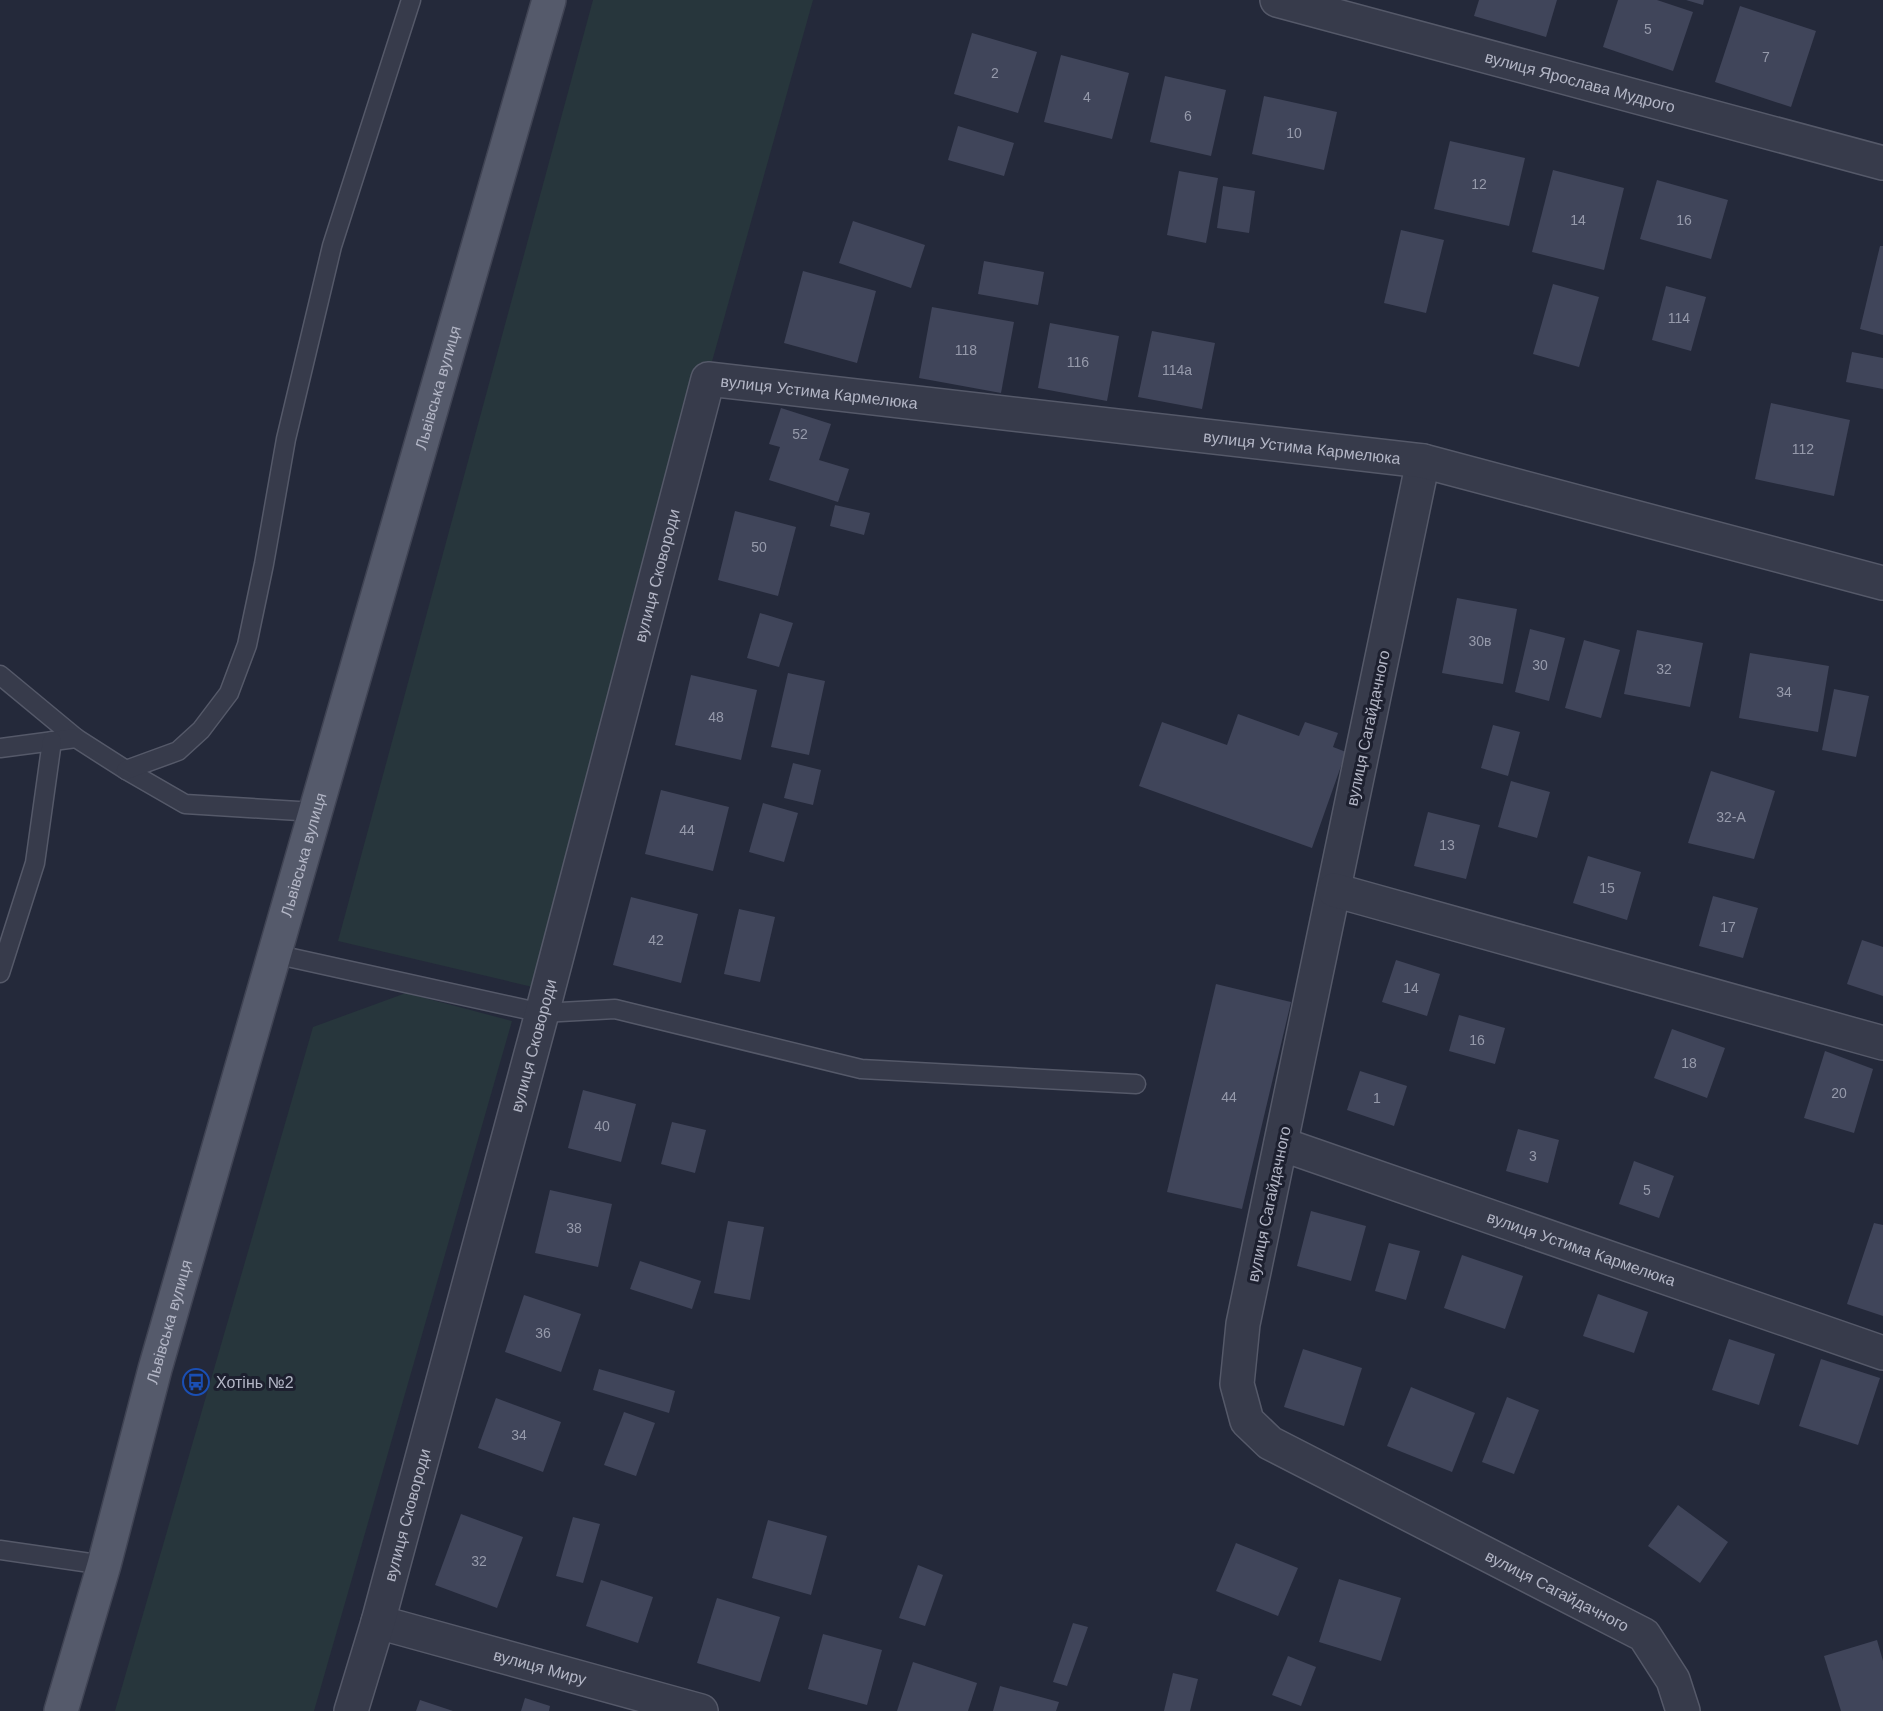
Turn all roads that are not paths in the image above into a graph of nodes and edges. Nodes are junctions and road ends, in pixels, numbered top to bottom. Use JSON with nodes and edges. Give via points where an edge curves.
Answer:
{"nodes":[{"id":1,"x":411,"y":0,"type":"edge"},
{"id":2,"x":549,"y":0,"type":"edge"},
{"id":3,"x":1278,"y":0,"type":"edge"},
{"id":4,"x":1883,"y":163,"type":"edge"},
{"id":5,"x":708,"y":379,"type":"joint"},
{"id":6,"x":1423,"y":461,"type":"junction"},
{"id":7,"x":1883,"y":584,"type":"edge"},
{"id":8,"x":0,"y":675,"type":"edge"},
{"id":9,"x":76,"y":738,"type":"junction"},
{"id":10,"x":52,"y":741,"type":"junction"},
{"id":11,"x":0,"y":748,"type":"edge"},
{"id":12,"x":126,"y":770,"type":"junction"},
{"id":13,"x":315,"y":812,"type":"junction"},
{"id":14,"x":1334,"y":890,"type":"junction"},
{"id":15,"x":274,"y":954,"type":"junction"},
{"id":16,"x":0,"y":973,"type":"edge"},
{"id":17,"x":542,"y":1013,"type":"junction"},
{"id":18,"x":1883,"y":1043,"type":"edge"},
{"id":19,"x":1136,"y":1084,"type":"dead end"},
{"id":20,"x":1281,"y":1144,"type":"junction"},
{"id":21,"x":1883,"y":1353,"type":"edge"},
{"id":22,"x":0,"y":1550,"type":"edge"},
{"id":23,"x":104,"y":1565,"type":"junction"},
{"id":24,"x":378,"y":1622,"type":"junction"},
{"id":25,"x":61,"y":1711,"type":"edge"},
{"id":26,"x":351,"y":1711,"type":"edge"},
{"id":27,"x":701,"y":1711,"type":"edge"},
{"id":28,"x":1683,"y":1711,"type":"edge"}],
"edges":[{"from":1,"to":12,"type":"lane","via":[[332,246],[286,440],[264,564],[240,664],[229,693],[201,730],[178,751]]},
{"from":2,"to":13,"type":"main road","name":"Львівська вулиця"},
{"from":3,"to":4,"type":"street","name":"вулиця Ярослава Мудрого"},
{"from":5,"to":6,"type":"street","name":"вулиця Устима Кармелюка"},
{"from":5,"to":17,"type":"street","name":"вулиця Сковороди"},
{"from":6,"to":7,"type":"street","name":"вулиця Устима Кармелюка"},
{"from":6,"to":14,"type":"street","name":"вулиця Сагайдачного"},
{"from":8,"to":9,"type":"lane"},
{"from":9,"to":10,"type":"lane"},
{"from":9,"to":12,"type":"lane"},
{"from":10,"to":11,"type":"lane"},
{"from":10,"to":16,"type":"lane","via":[[34,862]]},
{"from":12,"to":13,"type":"lane","via":[[185,804]]},
{"from":13,"to":15,"type":"main road","name":"Львівська вулиця"},
{"from":14,"to":18,"type":"street"},
{"from":14,"to":20,"type":"street","name":"вулиця Сагайдачного"},
{"from":15,"to":17,"type":"lane"},
{"from":15,"to":23,"type":"main road","name":"Львівська вулиця","via":[[155,1370]]},
{"from":17,"to":19,"type":"lane","via":[[615,1010],[861,1069]]},
{"from":17,"to":24,"type":"street","name":"вулиця Сковороди"},
{"from":20,"to":21,"type":"street","name":"вулиця Устима Кармелюка"},
{"from":20,"to":28,"type":"street","name":"вулиця Сагайдачного","via":[[1243,1324],[1237,1384],[1246,1421],[1270,1443],[1644,1635],[1673,1680]]},
{"from":22,"to":23,"type":"lane"},
{"from":23,"to":25,"type":"main road","name":"Львівська вулиця"},
{"from":24,"to":26,"type":"street","name":"вулиця Сковороди"},
{"from":24,"to":27,"type":"street","name":"вулиця Миру"}]}
